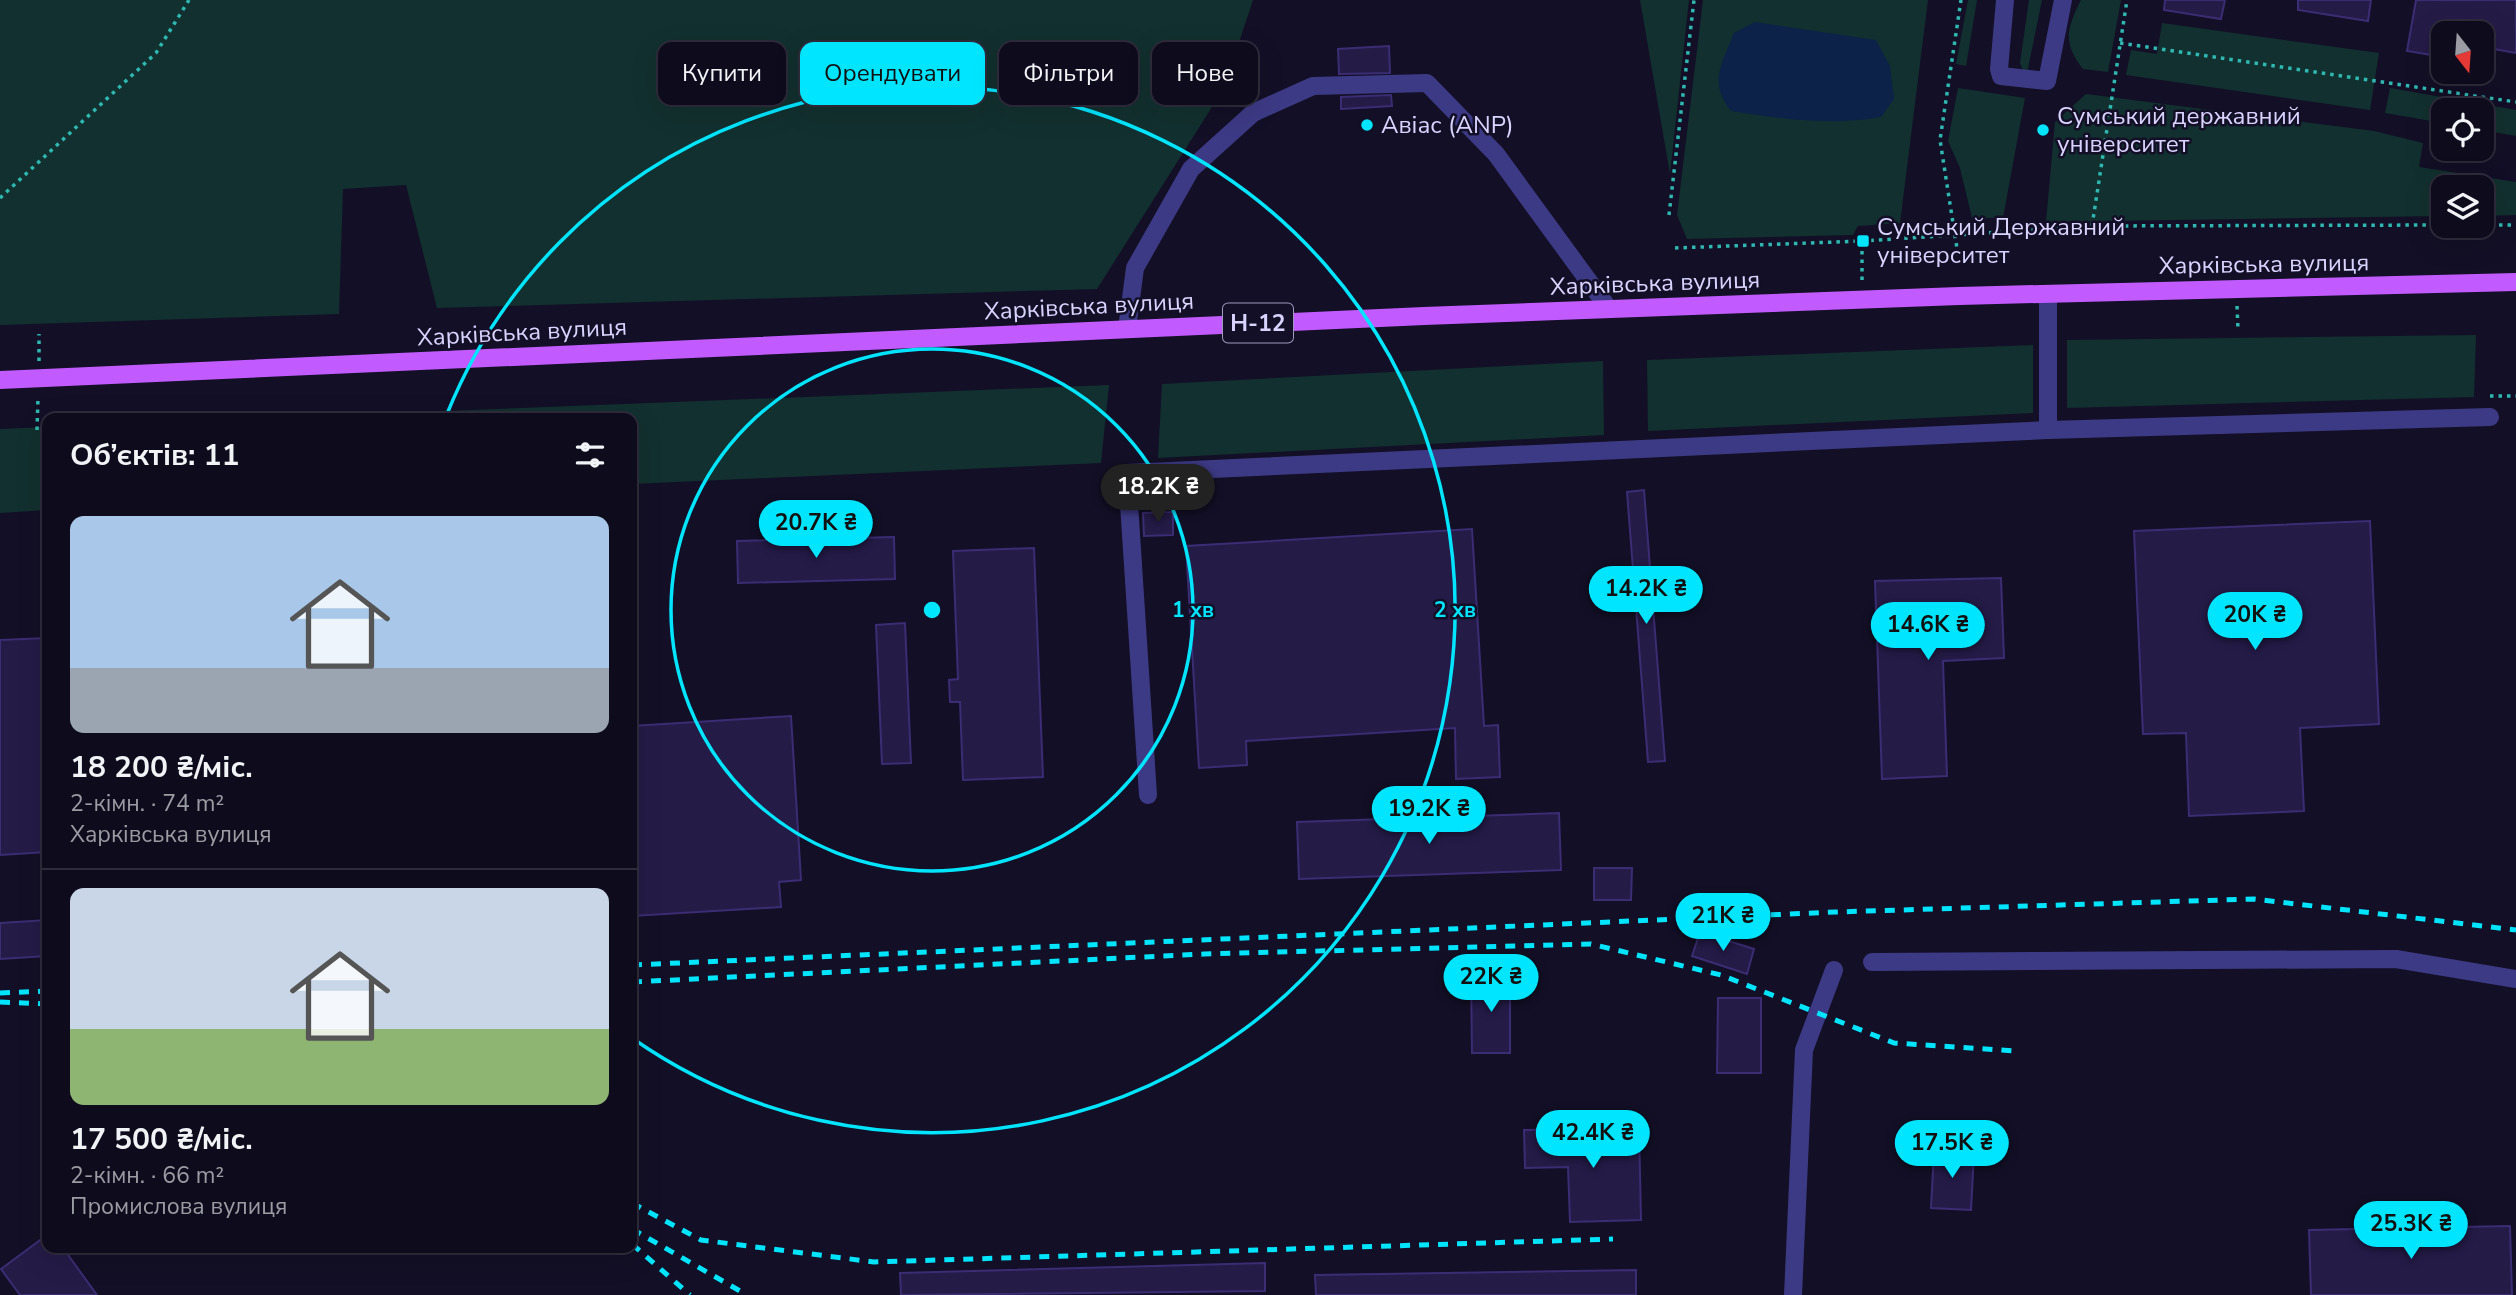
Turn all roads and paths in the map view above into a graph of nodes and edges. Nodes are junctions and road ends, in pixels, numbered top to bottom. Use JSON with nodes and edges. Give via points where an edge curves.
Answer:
{"nodes":[{"id":1,"x":189,"y":0,"type":"edge"},
{"id":2,"x":1694,"y":0,"type":"edge"},
{"id":3,"x":1961,"y":0,"type":"edge"},
{"id":4,"x":2005,"y":0,"type":"edge"},
{"id":5,"x":2063,"y":0,"type":"edge"},
{"id":6,"x":2127,"y":0,"type":"edge"},
{"id":7,"x":2120,"y":43,"type":"junction"},
{"id":8,"x":2516,"y":102,"type":"edge"},
{"id":9,"x":0,"y":198,"type":"edge"},
{"id":10,"x":1669,"y":215,"type":"dead end"},
{"id":11,"x":2431,"y":225,"type":"edge"},
{"id":12,"x":2494,"y":225,"type":"edge"},
{"id":13,"x":2516,"y":225,"type":"edge"},
{"id":14,"x":2092,"y":226,"type":"junction"},
{"id":15,"x":1954,"y":236,"type":"junction"},
{"id":16,"x":1863,"y":241,"type":"junction"},
{"id":17,"x":1675,"y":248,"type":"dead end"},
{"id":18,"x":1958,"y":255,"type":"dead end"},
{"id":19,"x":2516,"y":282,"type":"edge"},
{"id":20,"x":2048,"y":294,"type":"junction"},
{"id":21,"x":1862,"y":299,"type":"junction"},
{"id":22,"x":1609,"y":309,"type":"junction"},
{"id":23,"x":1127,"y":329,"type":"junction"},
{"id":24,"x":0,"y":380,"type":"edge"},
{"id":25,"x":2490,"y":396,"type":"dead end"},
{"id":26,"x":2516,"y":396,"type":"edge"},
{"id":27,"x":2490,"y":416,"type":"dead end"},
{"id":28,"x":2048,"y":430,"type":"junction"},
{"id":29,"x":1148,"y":795,"type":"dead end"},
{"id":30,"x":1872,"y":962,"type":"dead end"},
{"id":31,"x":1834,"y":970,"type":"dead end"},
{"id":32,"x":2516,"y":979,"type":"edge"},
{"id":33,"x":1793,"y":1295,"type":"edge"}],
"edges":[{"from":1,"to":9,"type":"path","via":[[156,53]]},
{"from":2,"to":10,"type":"path"},
{"from":3,"to":15,"type":"path","via":[[1940,140]]},
{"from":4,"to":5,"type":"street","via":[[2001,76],[2047,82]]},
{"from":6,"to":7,"type":"path"},
{"from":7,"to":8,"type":"path"},
{"from":7,"to":14,"type":"path"},
{"from":11,"to":14,"type":"path"},
{"from":12,"to":13,"type":"path"},
{"from":14,"to":15,"type":"path"},
{"from":15,"to":16,"type":"path"},
{"from":15,"to":18,"type":"path"},
{"from":16,"to":17,"type":"path"},
{"from":16,"to":21,"type":"path"},
{"from":19,"to":20,"type":"main road","name":"Харківська вулиця","number":"Н-12"},
{"from":20,"to":21,"type":"main road","name":"Харківська вулиця","number":"Н-12"},
{"from":20,"to":28,"type":"street"},
{"from":21,"to":22,"type":"main road","name":"Харківська вулиця","number":"Н-12"},
{"from":22,"to":23,"type":"main road","name":"Харківська вулиця","number":"Н-12"},
{"from":22,"to":23,"type":"street","via":[[1496,154],[1427,83],[1313,86],[1253,113],[1191,169],[1135,268]]},
{"from":23,"to":24,"type":"main road","name":"Харківська вулиця","number":"Н-12"},
{"from":25,"to":26,"type":"path"},
{"from":27,"to":28,"type":"street"},
{"from":28,"to":29,"type":"street","via":[[1127,473]]},
{"from":30,"to":32,"type":"street","via":[[2396,959]]},
{"from":31,"to":33,"type":"street","via":[[1804,1050]]}]}
